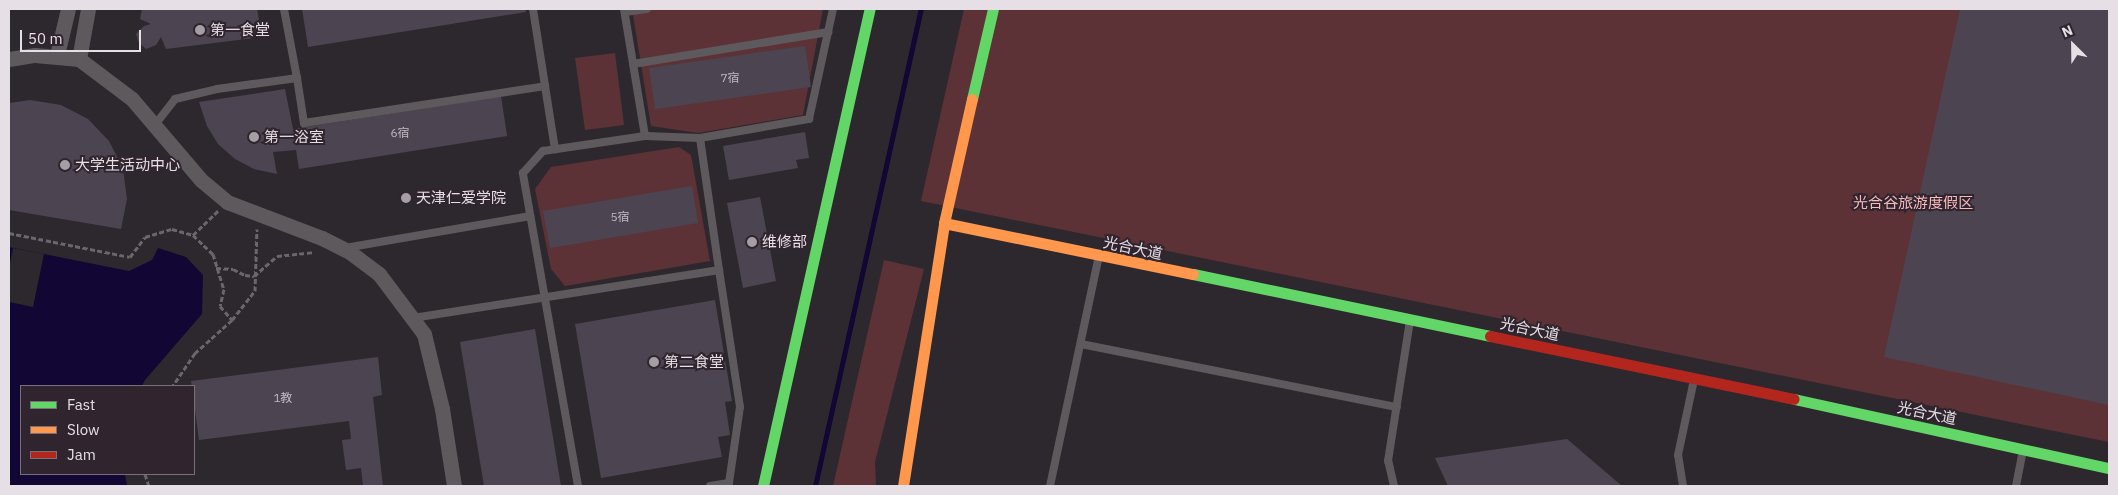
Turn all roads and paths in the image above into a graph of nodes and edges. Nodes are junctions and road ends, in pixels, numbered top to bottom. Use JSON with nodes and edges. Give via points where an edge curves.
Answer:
{"nodes":[{"id":1,"x":68,"y":9,"type":"edge"},
{"id":2,"x":88,"y":9,"type":"edge"},
{"id":3,"x":284,"y":9,"type":"edge"},
{"id":4,"x":533,"y":9,"type":"edge"},
{"id":5,"x":647,"y":9,"type":"edge"},
{"id":6,"x":833,"y":9,"type":"edge"},
{"id":7,"x":870,"y":9,"type":"edge"},
{"id":8,"x":993,"y":9,"type":"edge"},
{"id":9,"x":625,"y":11,"type":"edge"},
{"id":10,"x":828,"y":32,"type":"junction"},
{"id":11,"x":57,"y":55,"type":"junction"},
{"id":12,"x":9,"y":59,"type":"edge"},
{"id":13,"x":79,"y":59,"type":"junction"},
{"id":14,"x":633,"y":64,"type":"junction"},
{"id":15,"x":297,"y":78,"type":"junction"},
{"id":16,"x":546,"y":86,"type":"junction"},
{"id":17,"x":154,"y":126,"type":"junction"},
{"id":18,"x":645,"y":136,"type":"junction"},
{"id":19,"x":700,"y":138,"type":"junction"},
{"id":20,"x":555,"y":149,"type":"junction"},
{"id":21,"x":227,"y":202,"type":"junction"},
{"id":22,"x":257,"y":213,"type":"junction"},
{"id":23,"x":530,"y":216,"type":"junction"},
{"id":24,"x":944,"y":223,"type":"junction"},
{"id":25,"x":9,"y":233,"type":"edge"},
{"id":26,"x":193,"y":235,"type":"junction"},
{"id":27,"x":342,"y":248,"type":"junction"},
{"id":28,"x":1099,"y":256,"type":"junction"},
{"id":29,"x":216,"y":268,"type":"junction"},
{"id":30,"x":720,"y":270,"type":"junction"},
{"id":31,"x":254,"y":276,"type":"junction"},
{"id":32,"x":545,"y":298,"type":"junction"},
{"id":33,"x":413,"y":318,"type":"junction"},
{"id":34,"x":232,"y":320,"type":"junction"},
{"id":35,"x":1410,"y":320,"type":"junction"},
{"id":36,"x":1080,"y":344,"type":"junction"},
{"id":37,"x":1694,"y":378,"type":"junction"},
{"id":38,"x":174,"y":385,"type":"edge"},
{"id":39,"x":1397,"y":407,"type":"junction"},
{"id":40,"x":2023,"y":449,"type":"junction"},
{"id":41,"x":2109,"y":468,"type":"edge"},
{"id":42,"x":904,"y":484,"type":"edge"},
{"id":43,"x":728,"y":485,"type":"edge"},
{"id":44,"x":454,"y":486,"type":"edge"},
{"id":45,"x":578,"y":486,"type":"edge"},
{"id":46,"x":710,"y":486,"type":"edge"},
{"id":47,"x":763,"y":486,"type":"edge"},
{"id":48,"x":1050,"y":486,"type":"edge"},
{"id":49,"x":1394,"y":486,"type":"edge"},
{"id":50,"x":1683,"y":486,"type":"edge"},
{"id":51,"x":2016,"y":486,"type":"edge"}],
"edges":[{"from":1,"to":11,"type":"street"},
{"from":2,"to":13,"type":"street"},
{"from":3,"to":15,"type":"lane"},
{"from":4,"to":16,"type":"lane"},
{"from":5,"to":9,"type":"lane"},
{"from":6,"to":10,"type":"lane"},
{"from":7,"to":47,"type":"street"},
{"from":8,"to":24,"type":"street"},
{"from":9,"to":14,"type":"lane"},
{"from":10,"to":14,"type":"lane"},
{"from":10,"to":19,"type":"lane","via":[[809,119]]},
{"from":11,"to":12,"type":"street"},
{"from":11,"to":13,"type":"street"},
{"from":13,"to":17,"type":"street","via":[[132,99]]},
{"from":14,"to":18,"type":"lane"},
{"from":15,"to":16,"type":"lane","via":[[304,123]]},
{"from":15,"to":17,"type":"lane","via":[[217,89],[175,99]]},
{"from":16,"to":20,"type":"lane"},
{"from":17,"to":21,"type":"street","via":[[201,180]]},
{"from":18,"to":19,"type":"lane"},
{"from":18,"to":20,"type":"lane"},
{"from":19,"to":30,"type":"lane"},
{"from":20,"to":23,"type":"lane","via":[[543,151],[523,173]]},
{"from":21,"to":22,"type":"street"},
{"from":21,"to":26,"type":"path"},
{"from":22,"to":27,"type":"street"},
{"from":22,"to":31,"type":"path"},
{"from":23,"to":27,"type":"lane"},
{"from":23,"to":32,"type":"lane"},
{"from":24,"to":28,"type":"street","name":"光合大道"},
{"from":24,"to":42,"type":"street"},
{"from":25,"to":26,"type":"path","via":[[130,257],[146,237],[172,229]]},
{"from":26,"to":29,"type":"path","via":[[213,254]]},
{"from":27,"to":31,"type":"path","via":[[278,256]]},
{"from":27,"to":33,"type":"street","via":[[379,274]]},
{"from":28,"to":35,"type":"street","name":"光合大道"},
{"from":28,"to":36,"type":"lane"},
{"from":29,"to":31,"type":"path","via":[[233,269]]},
{"from":29,"to":34,"type":"path","via":[[224,289],[220,306]]},
{"from":30,"to":32,"type":"lane"},
{"from":30,"to":43,"type":"lane","via":[[740,407]]},
{"from":31,"to":34,"type":"path","via":[[255,291]]},
{"from":32,"to":33,"type":"lane"},
{"from":32,"to":45,"type":"lane"},
{"from":33,"to":44,"type":"street","via":[[424,334],[433,367]]},
{"from":34,"to":38,"type":"path","via":[[195,353]]},
{"from":35,"to":37,"type":"street","name":"光合大道"},
{"from":35,"to":39,"type":"lane"},
{"from":36,"to":39,"type":"lane"},
{"from":36,"to":48,"type":"lane"},
{"from":37,"to":40,"type":"street","name":"光合大道"},
{"from":37,"to":50,"type":"lane","via":[[1678,455]]},
{"from":39,"to":49,"type":"lane","via":[[1388,461]]},
{"from":40,"to":41,"type":"street","name":"光合大道"},
{"from":40,"to":51,"type":"lane"},
{"from":43,"to":46,"type":"lane"}]}
